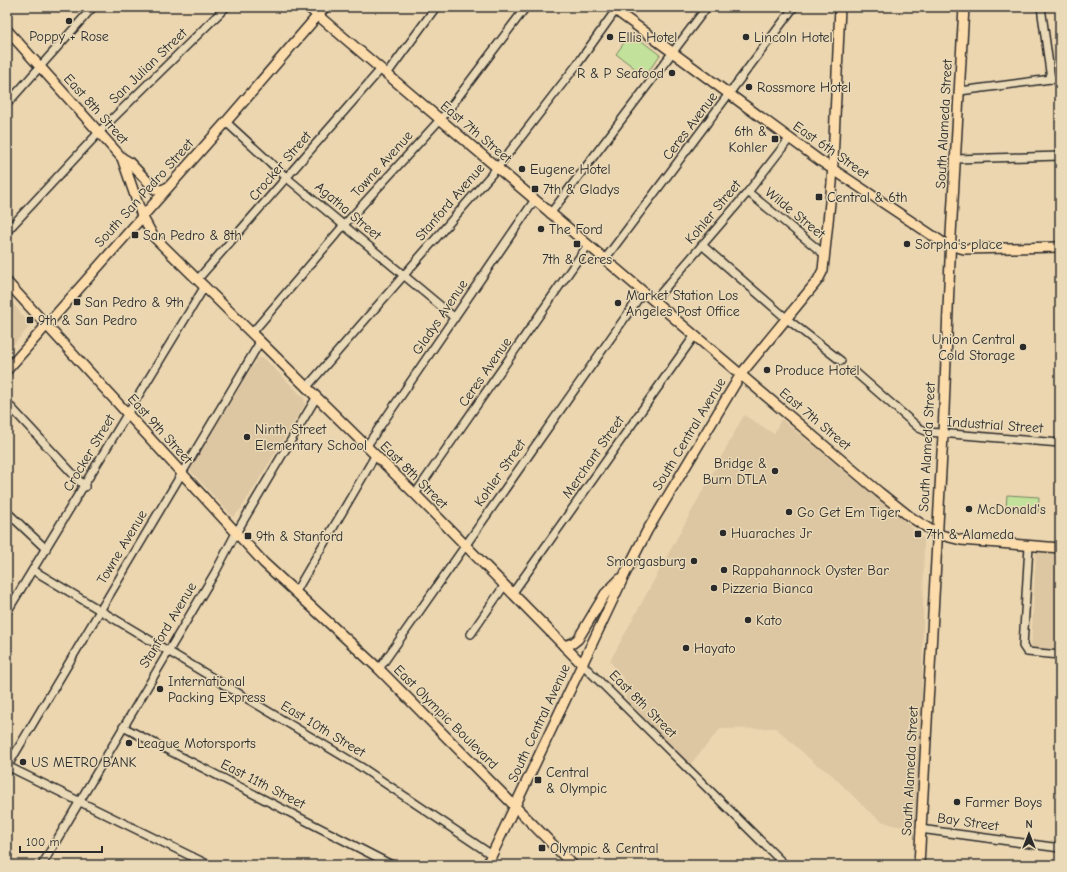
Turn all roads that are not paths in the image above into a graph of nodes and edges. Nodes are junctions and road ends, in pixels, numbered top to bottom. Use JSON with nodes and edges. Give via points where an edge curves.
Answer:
{"nodes":[{"id":1,"x":93,"y":7,"type":"edge"},
{"id":2,"x":226,"y":7,"type":"edge"},
{"id":3,"x":308,"y":7,"type":"edge"},
{"id":4,"x":325,"y":7,"type":"edge"},
{"id":5,"x":436,"y":7,"type":"edge"},
{"id":6,"x":526,"y":7,"type":"edge"},
{"id":7,"x":707,"y":7,"type":"edge"},
{"id":8,"x":794,"y":7,"type":"edge"},
{"id":9,"x":840,"y":7,"type":"edge"},
{"id":10,"x":964,"y":7,"type":"edge"},
{"id":11,"x":1041,"y":7,"type":"edge"},
{"id":12,"x":614,"y":8,"type":"edge"},
{"id":13,"x":317,"y":15,"type":"junction"},
{"id":14,"x":8,"y":33,"type":"edge"},
{"id":15,"x":673,"y":52,"type":"junction"},
{"id":16,"x":40,"y":67,"type":"junction"},
{"id":17,"x":384,"y":71,"type":"junction"},
{"id":18,"x":1051,"y":79,"type":"junction"},
{"id":19,"x":1060,"y":80,"type":"edge"},
{"id":20,"x":960,"y":91,"type":"junction"},
{"id":21,"x":730,"y":94,"type":"junction"},
{"id":22,"x":7,"y":104,"type":"edge"},
{"id":23,"x":440,"y":120,"type":"junction"},
{"id":24,"x":226,"y":122,"type":"junction"},
{"id":25,"x":98,"y":133,"type":"junction"},
{"id":26,"x":790,"y":138,"type":"junction"},
{"id":27,"x":1060,"y":156,"type":"edge"},
{"id":28,"x":122,"y":158,"type":"junction"},
{"id":29,"x":956,"y":159,"type":"junction"},
{"id":30,"x":497,"y":168,"type":"junction"},
{"id":31,"x":832,"y":168,"type":"junction"},
{"id":32,"x":287,"y":178,"type":"junction"},
{"id":33,"x":168,"y":187,"type":"junction"},
{"id":34,"x":748,"y":192,"type":"junction"},
{"id":35,"x":534,"y":201,"type":"junction"},
{"id":36,"x":550,"y":214,"type":"junction"},
{"id":37,"x":142,"y":216,"type":"junction"},
{"id":38,"x":344,"y":225,"type":"junction"},
{"id":39,"x":7,"y":232,"type":"edge"},
{"id":40,"x":588,"y":245,"type":"junction"},
{"id":41,"x":702,"y":245,"type":"junction"},
{"id":42,"x":1060,"y":246,"type":"edge"},
{"id":43,"x":951,"y":247,"type":"junction"},
{"id":44,"x":826,"y":255,"type":"junction"},
{"id":45,"x":605,"y":259,"type":"junction"},
{"id":46,"x":404,"y":276,"type":"junction"},
{"id":47,"x":198,"y":279,"type":"junction"},
{"id":48,"x":7,"y":282,"type":"edge"},
{"id":49,"x":205,"y":286,"type":"junction"},
{"id":50,"x":643,"y":292,"type":"junction"},
{"id":51,"x":654,"y":301,"type":"junction"},
{"id":52,"x":455,"y":318,"type":"junction"},
{"id":53,"x":788,"y":319,"type":"junction"},
{"id":54,"x":45,"y":326,"type":"junction"},
{"id":55,"x":252,"y":333,"type":"junction"},
{"id":56,"x":695,"y":335,"type":"junction"},
{"id":57,"x":260,"y":342,"type":"junction"},
{"id":58,"x":841,"y":362,"type":"dead end"},
{"id":59,"x":7,"y":370,"type":"edge"},
{"id":60,"x":855,"y":372,"type":"dead end"},
{"id":61,"x":741,"y":374,"type":"junction"},
{"id":62,"x":306,"y":388,"type":"junction"},
{"id":63,"x":316,"y":398,"type":"junction"},
{"id":64,"x":7,"y":403,"type":"edge"},
{"id":65,"x":128,"y":414,"type":"junction"},
{"id":66,"x":943,"y":435,"type":"junction"},
{"id":67,"x":1060,"y":443,"type":"edge"},
{"id":68,"x":366,"y":447,"type":"junction"},
{"id":69,"x":375,"y":456,"type":"junction"},
{"id":70,"x":181,"y":474,"type":"junction"},
{"id":71,"x":85,"y":486,"type":"junction"},
{"id":72,"x":415,"y":494,"type":"junction"},
{"id":73,"x":7,"y":512,"type":"edge"},
{"id":74,"x":236,"y":533,"type":"junction"},
{"id":75,"x":936,"y":534,"type":"junction"},
{"id":76,"x":465,"y":546,"type":"junction"},
{"id":77,"x":1029,"y":546,"type":"junction"},
{"id":78,"x":1060,"y":548,"type":"edge"},
{"id":79,"x":46,"y":549,"type":"junction"},
{"id":80,"x":33,"y":570,"type":"junction"},
{"id":81,"x":625,"y":574,"type":"junction"},
{"id":82,"x":504,"y":586,"type":"junction"},
{"id":83,"x":295,"y":593,"type":"junction"},
{"id":84,"x":512,"y":594,"type":"junction"},
{"id":85,"x":100,"y":609,"type":"junction"},
{"id":86,"x":7,"y":612,"type":"edge"},
{"id":87,"x":471,"y":634,"type":"dead end"},
{"id":88,"x":564,"y":646,"type":"junction"},
{"id":89,"x":168,"y":650,"type":"junction"},
{"id":90,"x":1060,"y":655,"type":"edge"},
{"id":91,"x":582,"y":664,"type":"junction"},
{"id":92,"x":379,"y":669,"type":"junction"},
{"id":93,"x":122,"y":727,"type":"junction"},
{"id":94,"x":7,"y":766,"type":"edge"},
{"id":95,"x":79,"y":802,"type":"junction"},
{"id":96,"x":516,"y":806,"type":"junction"},
{"id":97,"x":920,"y":829,"type":"junction"},
{"id":98,"x":1060,"y":848,"type":"edge"},
{"id":99,"x":492,"y":855,"type":"junction"},
{"id":100,"x":42,"y":865,"type":"edge"},
{"id":101,"x":209,"y":865,"type":"edge"},
{"id":102,"x":392,"y":865,"type":"edge"},
{"id":103,"x":487,"y":865,"type":"edge"},
{"id":104,"x":573,"y":865,"type":"edge"},
{"id":105,"x":785,"y":865,"type":"edge"},
{"id":106,"x":919,"y":865,"type":"edge"}],
"edges":[{"from":1,"to":16,"type":"street"},
{"from":2,"to":25,"type":"street","name":"San Julian Street"},
{"from":3,"to":13,"type":"main road","name":"East 7th Street"},
{"from":4,"to":13,"type":"main road"},
{"from":5,"to":17,"type":"street","name":"Crocker Street"},
{"from":6,"to":23,"type":"street","name":"Towne Avenue"},
{"from":7,"to":15,"type":"street"},
{"from":8,"to":21,"type":"street","name":"Ceres Avenue"},
{"from":9,"to":31,"type":"main road","name":"South Central Avenue"},
{"from":10,"to":20,"type":"main road","name":"South Alameda Street"},
{"from":11,"to":18,"type":"street"},
{"from":12,"to":15,"type":"main road","name":"East 6th Street"},
{"from":12,"to":30,"type":"street","name":"Stanford Avenue","via":[[576,66]]},
{"from":13,"to":17,"type":"main road","name":"East 7th Street"},
{"from":13,"to":24,"type":"main road","name":"South San Pedro Street"},
{"from":14,"to":16,"type":"main road","name":"East 8th Street"},
{"from":15,"to":21,"type":"main road","name":"East 6th Street"},
{"from":15,"to":36,"type":"street"},
{"from":16,"to":22,"type":"street"},
{"from":16,"to":25,"type":"main road","name":"East 8th Street"},
{"from":17,"to":23,"type":"main road","name":"East 7th Street"},
{"from":17,"to":32,"type":"street","name":"Crocker Street"},
{"from":18,"to":19,"type":"street"},
{"from":18,"to":20,"type":"street"},
{"from":20,"to":29,"type":"main road","name":"South Alameda Street"},
{"from":21,"to":26,"type":"main road","name":"East 6th Street"},
{"from":21,"to":45,"type":"street","name":"Ceres Avenue"},
{"from":23,"to":30,"type":"main road","name":"East 7th Street"},
{"from":23,"to":38,"type":"street","name":"Towne Avenue"},
{"from":24,"to":32,"type":"street","name":"Agatha Street"},
{"from":24,"to":33,"type":"main road","name":"South San Pedro Street"},
{"from":25,"to":28,"type":"main road","name":"East 8th Street"},
{"from":25,"to":39,"type":"street","name":"San Julian Street"},
{"from":26,"to":31,"type":"main road","name":"East 6th Street"},
{"from":26,"to":34,"type":"street","name":"Kohler Street"},
{"from":27,"to":29,"type":"street"},
{"from":28,"to":33,"type":"main road","via":[[155,189],[162,190]]},
{"from":28,"to":37,"type":"main road","name":"East 8th Street"},
{"from":29,"to":43,"type":"main road","name":"South Alameda Street"},
{"from":30,"to":35,"type":"main road","name":"East 7th Street"},
{"from":30,"to":46,"type":"street","name":"Stanford Avenue"},
{"from":31,"to":43,"type":"main road","name":"East 6th Street","via":[[920,229]]},
{"from":31,"to":44,"type":"main road","name":"South Central Avenue"},
{"from":32,"to":38,"type":"street","name":"Agatha Street"},
{"from":32,"to":47,"type":"street","name":"Crocker Street"},
{"from":33,"to":37,"type":"main road","name":"South San Pedro Street"},
{"from":34,"to":41,"type":"street","name":"Kohler Street"},
{"from":34,"to":44,"type":"street","name":"Wilde Street"},
{"from":35,"to":36,"type":"main road","name":"East 7th Street"},
{"from":35,"to":52,"type":"street","name":"Gladys Avenue"},
{"from":36,"to":40,"type":"main road","name":"East 7th Street"},
{"from":37,"to":47,"type":"main road","name":"East 8th Street","via":[[153,236]]},
{"from":37,"to":54,"type":"main road","name":"South San Pedro Street"},
{"from":38,"to":46,"type":"street","name":"Agatha Street"},
{"from":38,"to":55,"type":"street","name":"Towne Avenue"},
{"from":40,"to":45,"type":"main road","name":"East 7th Street"},
{"from":40,"to":72,"type":"street","name":"Ceres Avenue"},
{"from":41,"to":51,"type":"street","name":"Kohler Street"},
{"from":41,"to":53,"type":"street"},
{"from":42,"to":43,"type":"main road","name":"East 6th Street","via":[[964,249]]},
{"from":43,"to":66,"type":"main road","name":"South Alameda Street"},
{"from":44,"to":53,"type":"main road","name":"South Central Avenue","via":[[818,280]]},
{"from":45,"to":50,"type":"main road","name":"East 7th Street"},
{"from":46,"to":52,"type":"street","name":"Agatha Street"},
{"from":46,"to":62,"type":"street","name":"Stanford Avenue"},
{"from":47,"to":49,"type":"main road","name":"East 8th Street"},
{"from":48,"to":54,"type":"main road","name":"East 9th Street"},
{"from":49,"to":55,"type":"main road","name":"East 8th Street"},
{"from":49,"to":65,"type":"street","name":"Crocker Street"},
{"from":50,"to":51,"type":"main road","name":"East 7th Street"},
{"from":50,"to":76,"type":"street","name":"Kohler Street"},
{"from":51,"to":56,"type":"main road","name":"East 7th Street"},
{"from":52,"to":68,"type":"street","name":"Gladys Avenue"},
{"from":53,"to":58,"type":"street"},
{"from":53,"to":61,"type":"main road","name":"South Central Avenue"},
{"from":54,"to":59,"type":"main road","name":"South San Pedro Street"},
{"from":54,"to":65,"type":"main road","name":"East 9th Street"},
{"from":55,"to":57,"type":"main road","name":"East 8th Street"},
{"from":56,"to":61,"type":"main road","name":"East 7th Street"},
{"from":56,"to":84,"type":"street","name":"Merchant Street"},
{"from":57,"to":62,"type":"main road","name":"East 8th Street"},
{"from":57,"to":70,"type":"street","name":"Towne Avenue"},
{"from":60,"to":66,"type":"street","name":"Industrial Street","via":[[919,428]]},
{"from":61,"to":75,"type":"main road","name":"East 7th Street","via":[[879,492]]},
{"from":61,"to":81,"type":"main road","name":"South Central Avenue","via":[[647,532]]},
{"from":62,"to":63,"type":"main road","name":"East 8th Street"},
{"from":63,"to":68,"type":"main road","name":"East 8th Street"},
{"from":63,"to":74,"type":"street","name":"Stanford Avenue"},
{"from":64,"to":71,"type":"street"},
{"from":65,"to":70,"type":"main road","name":"East 9th Street"},
{"from":65,"to":71,"type":"street","name":"Crocker Street"},
{"from":66,"to":67,"type":"street","name":"Industrial Street"},
{"from":66,"to":75,"type":"main road","name":"South Alameda Street"},
{"from":68,"to":69,"type":"main road","name":"East 8th Street"},
{"from":69,"to":72,"type":"main road","name":"East 8th Street"},
{"from":69,"to":83,"type":"street"},
{"from":70,"to":74,"type":"main road","name":"East 9th Street"},
{"from":70,"to":85,"type":"street","name":"Towne Avenue"},
{"from":71,"to":79,"type":"street","name":"Crocker Street"},
{"from":72,"to":76,"type":"main road","name":"East 8th Street"},
{"from":73,"to":79,"type":"street"},
{"from":74,"to":83,"type":"main road","name":"East 9th Street"},
{"from":74,"to":89,"type":"street","name":"Stanford Avenue"},
{"from":75,"to":77,"type":"main road","name":"East 7th Street","via":[[961,540]]},
{"from":75,"to":97,"type":"main road","name":"South Alameda Street"},
{"from":76,"to":82,"type":"main road","name":"East 8th Street"},
{"from":76,"to":92,"type":"street","name":"Kohler Street"},
{"from":77,"to":78,"type":"main road","name":"East 7th Street"},
{"from":77,"to":90,"type":"street","via":[[1023,642],[1025,650]]},
{"from":79,"to":80,"type":"street","name":"Crocker Street"},
{"from":80,"to":85,"type":"street","name":"East 10th Street"},
{"from":80,"to":86,"type":"street","name":"Crocker Street"},
{"from":81,"to":88,"type":"main road","via":[[605,594],[578,639]]},
{"from":81,"to":91,"type":"main road","name":"South Central Avenue"},
{"from":82,"to":84,"type":"main road","name":"East 8th Street"},
{"from":82,"to":87,"type":"street"},
{"from":83,"to":92,"type":"main road","name":"East Olympic Boulevard"},
{"from":84,"to":88,"type":"main road","name":"East 8th Street"},
{"from":85,"to":89,"type":"street","name":"East 10th Street"},
{"from":85,"to":94,"type":"street","name":"Towne Avenue"},
{"from":88,"to":91,"type":"main road","name":"East 8th Street"},
{"from":89,"to":93,"type":"street","name":"Stanford Avenue"},
{"from":89,"to":99,"type":"street","name":"East 10th Street","via":[[360,767]]},
{"from":91,"to":96,"type":"main road","name":"South Central Avenue"},
{"from":91,"to":105,"type":"street","name":"East 8th Street"},
{"from":92,"to":96,"type":"main road","name":"East Olympic Boulevard"},
{"from":93,"to":95,"type":"street","name":"Stanford Avenue"},
{"from":93,"to":102,"type":"street","name":"East 11th Street"},
{"from":94,"to":95,"type":"street"},
{"from":95,"to":100,"type":"street","name":"Stanford Avenue"},
{"from":95,"to":101,"type":"street"},
{"from":96,"to":99,"type":"main road","name":"South Central Avenue"},
{"from":96,"to":104,"type":"main road","name":"East Olympic Boulevard"},
{"from":97,"to":98,"type":"street","name":"Bay Street"},
{"from":97,"to":106,"type":"main road","name":"South Alameda Street"},
{"from":99,"to":103,"type":"main road","name":"South Central Avenue"}]}
